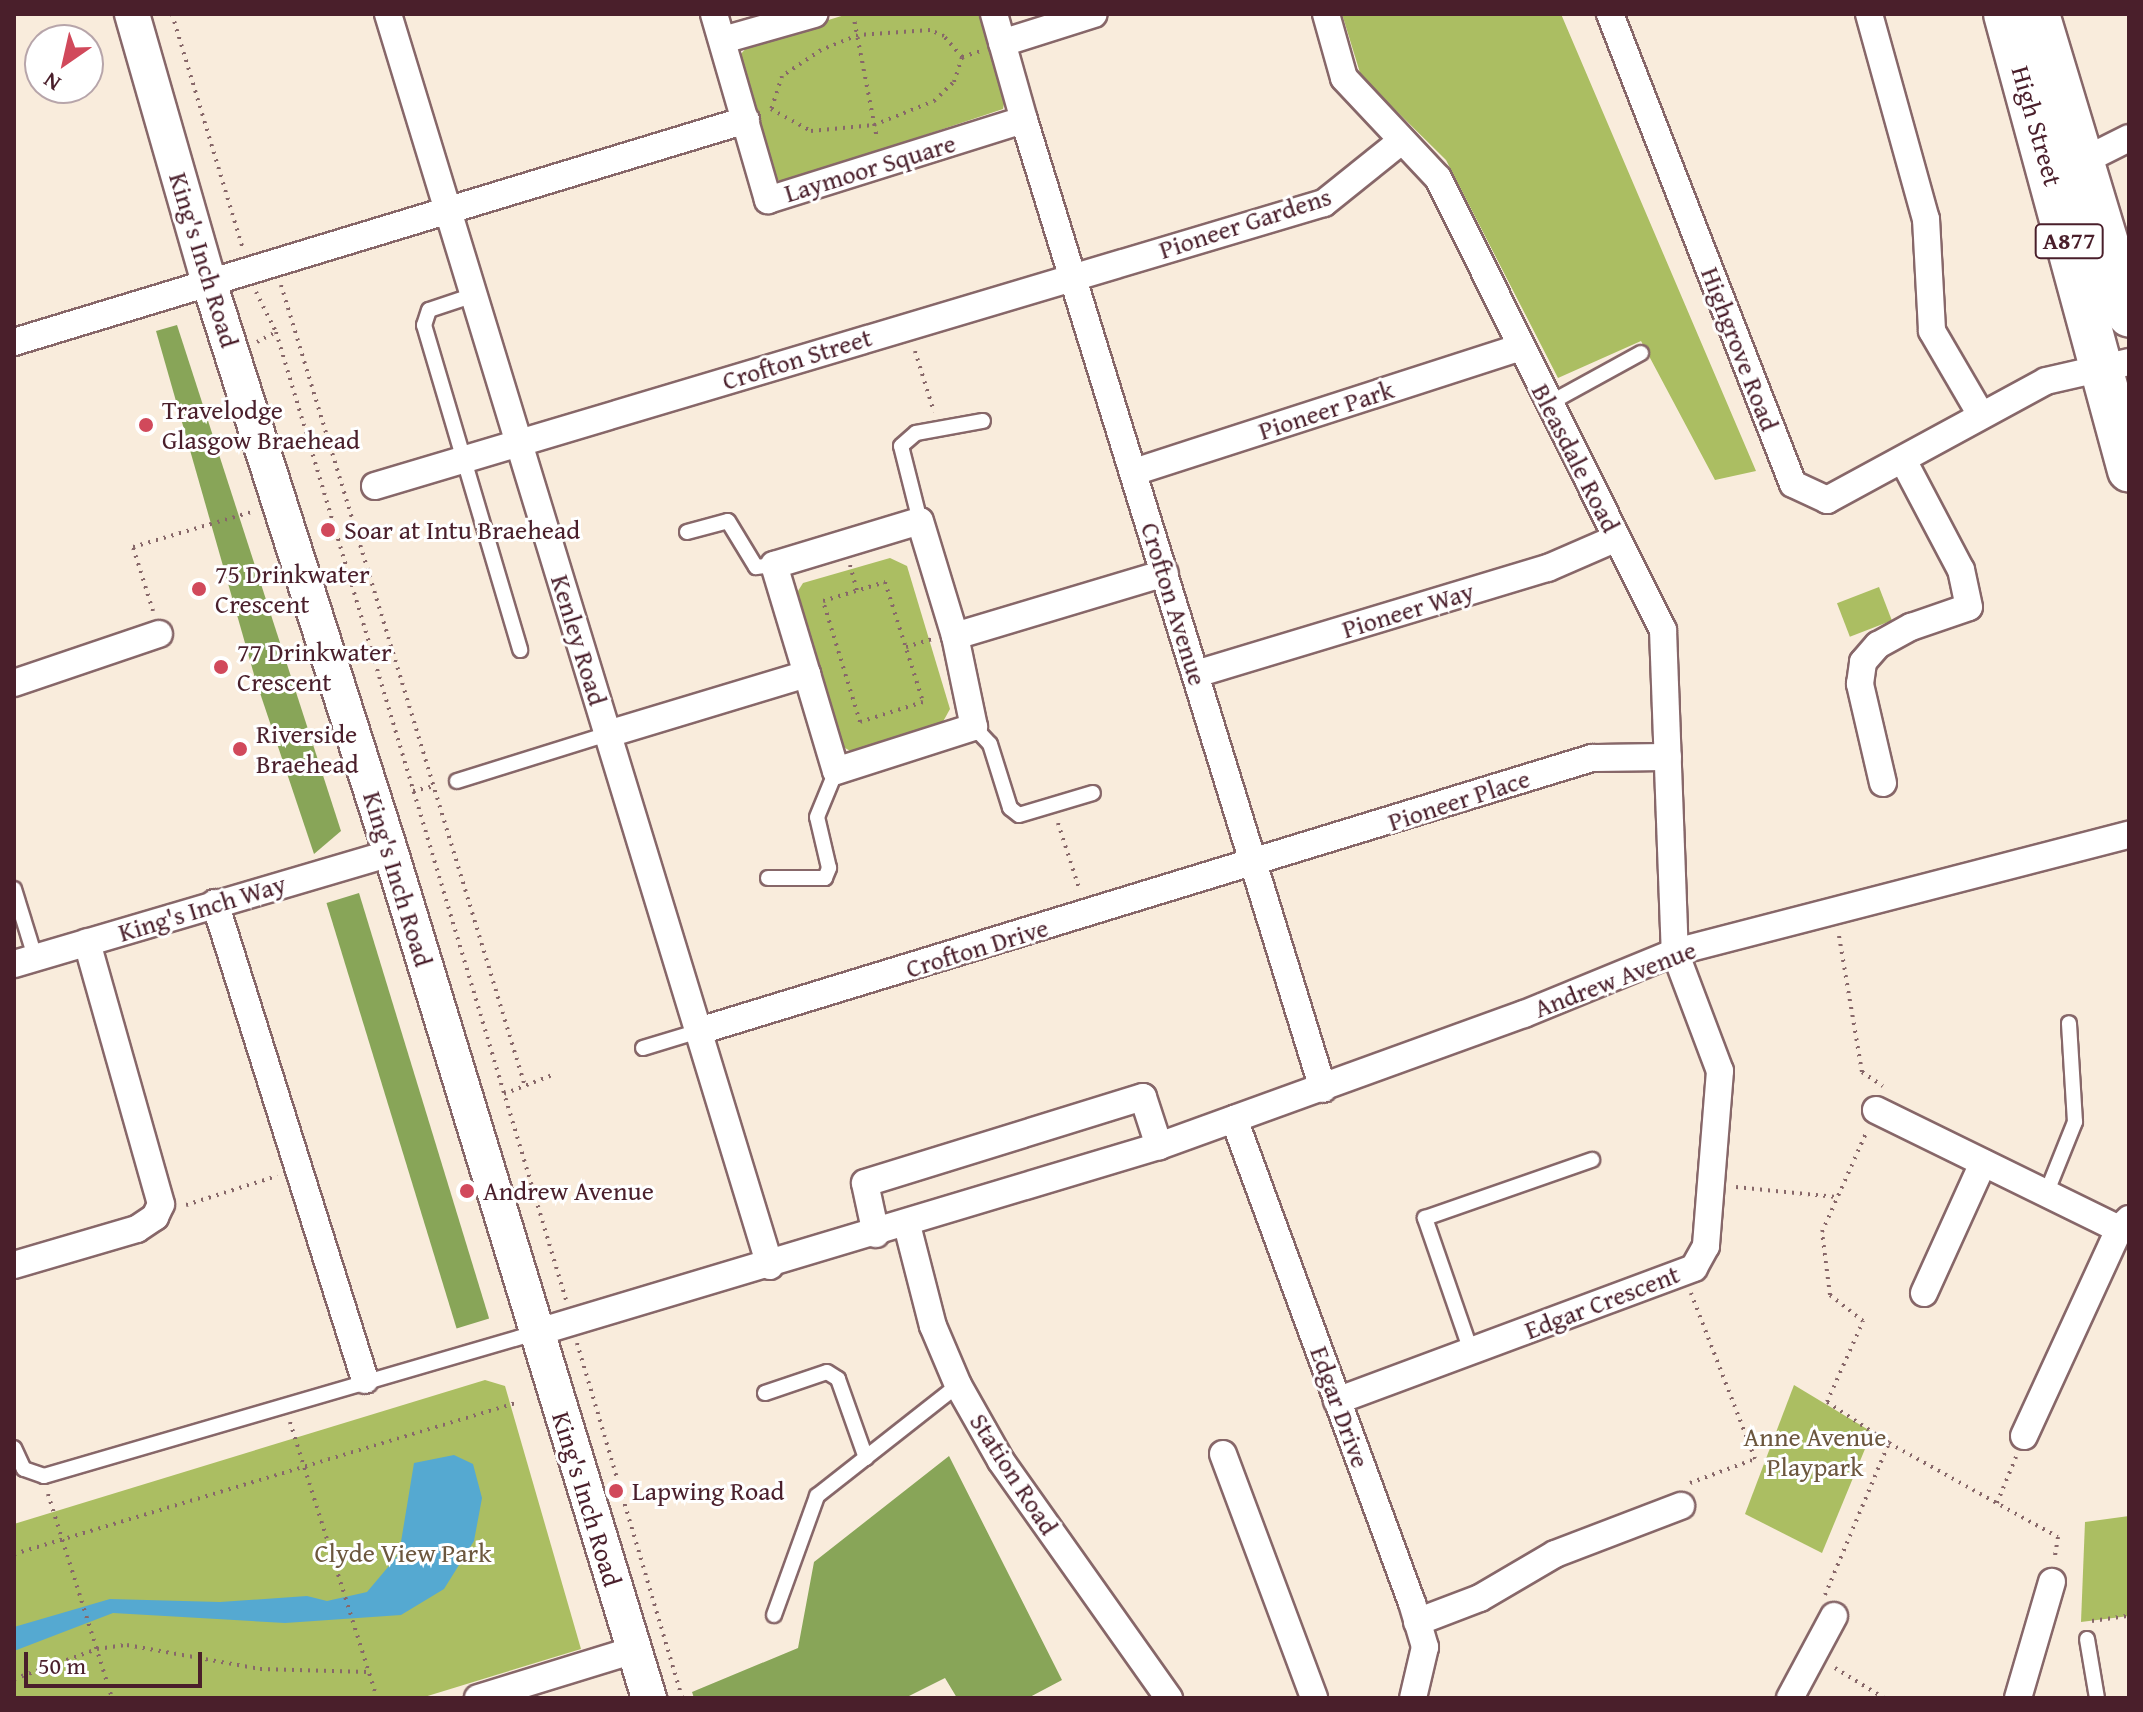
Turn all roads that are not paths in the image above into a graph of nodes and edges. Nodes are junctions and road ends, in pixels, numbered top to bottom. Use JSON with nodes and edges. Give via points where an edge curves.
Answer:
{"nodes":[{"id":1,"x":132,"y":14,"type":"edge"},
{"id":2,"x":388,"y":14,"type":"edge"},
{"id":3,"x":714,"y":14,"type":"edge"},
{"id":4,"x":814,"y":14,"type":"edge"},
{"id":5,"x":994,"y":14,"type":"edge"},
{"id":6,"x":1094,"y":14,"type":"edge"},
{"id":7,"x":1326,"y":14,"type":"edge"},
{"id":8,"x":1610,"y":14,"type":"edge"},
{"id":9,"x":1869,"y":14,"type":"edge"},
{"id":10,"x":2005,"y":14,"type":"edge"},
{"id":11,"x":2038,"y":14,"type":"edge"},
{"id":12,"x":723,"y":40,"type":"junction"},
{"id":13,"x":1002,"y":43,"type":"junction"},
{"id":14,"x":746,"y":120,"type":"junction"},
{"id":15,"x":1024,"y":120,"type":"junction"},
{"id":16,"x":2129,"y":138,"type":"edge"},
{"id":17,"x":1401,"y":141,"type":"junction"},
{"id":18,"x":2083,"y":161,"type":"junction"},
{"id":19,"x":448,"y":209,"type":"junction"},
{"id":20,"x":1074,"y":276,"type":"junction"},
{"id":21,"x":209,"y":282,"type":"junction"},
{"id":22,"x":474,"y":295,"type":"junction"},
{"id":23,"x":2129,"y":316,"type":"edge"},
{"id":24,"x":14,"y":342,"type":"edge"},
{"id":25,"x":1519,"y":348,"type":"junction"},
{"id":26,"x":1641,"y":353,"type":"dead end"},
{"id":27,"x":2116,"y":364,"type":"edge"},
{"id":28,"x":1548,"y":404,"type":"junction"},
{"id":29,"x":1980,"y":413,"type":"junction"},
{"id":30,"x":983,"y":421,"type":"dead end"},
{"id":31,"x":519,"y":443,"type":"junction"},
{"id":32,"x":461,"y":460,"type":"junction"},
{"id":33,"x":1904,"y":462,"type":"junction"},
{"id":34,"x":2129,"y":470,"type":"edge"},
{"id":35,"x":1134,"y":472,"type":"junction"},
{"id":36,"x":375,"y":486,"type":"dead end"},
{"id":37,"x":920,"y":521,"type":"junction"},
{"id":38,"x":687,"y":532,"type":"dead end"},
{"id":39,"x":1617,"y":538,"type":"junction"},
{"id":40,"x":774,"y":565,"type":"junction"},
{"id":41,"x":1165,"y":573,"type":"junction"},
{"id":42,"x":159,"y":634,"type":"road end"},
{"id":43,"x":955,"y":636,"type":"junction"},
{"id":44,"x":520,"y":650,"type":"dead end"},
{"id":45,"x":807,"y":674,"type":"junction"},
{"id":46,"x":1196,"y":674,"type":"junction"},
{"id":47,"x":14,"y":683,"type":"edge"},
{"id":48,"x":974,"y":727,"type":"junction"},
{"id":49,"x":608,"y":734,"type":"junction"},
{"id":50,"x":1668,"y":757,"type":"junction"},
{"id":51,"x":836,"y":771,"type":"junction"},
{"id":52,"x":457,"y":781,"type":"road end"},
{"id":53,"x":1883,"y":783,"type":"dead end"},
{"id":54,"x":1093,"y":793,"type":"dead end"},
{"id":55,"x":2129,"y":835,"type":"edge"},
{"id":56,"x":391,"y":853,"type":"junction"},
{"id":57,"x":1254,"y":865,"type":"junction"},
{"id":58,"x":768,"y":878,"type":"dead end"},
{"id":59,"x":14,"y":889,"type":"edge"},
{"id":60,"x":215,"y":903,"type":"junction"},
{"id":61,"x":87,"y":942,"type":"junction"},
{"id":62,"x":1675,"y":952,"type":"junction"},
{"id":63,"x":25,"y":960,"type":"edge"},
{"id":64,"x":2069,"y":1023,"type":"dead end"},
{"id":65,"x":699,"y":1031,"type":"junction"},
{"id":66,"x":643,"y":1048,"type":"dead end"},
{"id":67,"x":1323,"y":1089,"type":"junction"},
{"id":68,"x":1876,"y":1110,"type":"road end"},
{"id":69,"x":1234,"y":1119,"type":"junction"},
{"id":70,"x":1159,"y":1146,"type":"junction"},
{"id":71,"x":1592,"y":1160,"type":"dead end"},
{"id":72,"x":1983,"y":1163,"type":"junction"},
{"id":73,"x":2046,"y":1194,"type":"junction"},
{"id":74,"x":2124,"y":1224,"type":"edge"},
{"id":75,"x":907,"y":1225,"type":"junction"},
{"id":76,"x":876,"y":1234,"type":"junction"},
{"id":77,"x":14,"y":1265,"type":"edge"},
{"id":78,"x":770,"y":1266,"type":"junction"},
{"id":79,"x":1924,"y":1293,"type":"dead end"},
{"id":80,"x":535,"y":1333,"type":"junction"},
{"id":81,"x":1471,"y":1351,"type":"junction"},
{"id":82,"x":365,"y":1380,"type":"junction"},
{"id":83,"x":958,"y":1385,"type":"junction"},
{"id":84,"x":765,"y":1393,"type":"dead end"},
{"id":85,"x":1337,"y":1401,"type":"junction"},
{"id":86,"x":2024,"y":1436,"type":"road end"},
{"id":87,"x":14,"y":1448,"type":"edge"},
{"id":88,"x":1223,"y":1454,"type":"dead end"},
{"id":89,"x":866,"y":1458,"type":"junction"},
{"id":90,"x":1681,"y":1506,"type":"road end"},
{"id":91,"x":2052,"y":1582,"type":"road end"},
{"id":92,"x":774,"y":1615,"type":"dead end"},
{"id":93,"x":1834,"y":1616,"type":"road end"},
{"id":94,"x":1417,"y":1622,"type":"junction"},
{"id":95,"x":2087,"y":1639,"type":"dead end"},
{"id":96,"x":634,"y":1650,"type":"junction"},
{"id":97,"x":478,"y":1698,"type":"edge"},
{"id":98,"x":649,"y":1698,"type":"edge"},
{"id":99,"x":1169,"y":1698,"type":"edge"},
{"id":100,"x":1314,"y":1698,"type":"edge"},
{"id":101,"x":1413,"y":1698,"type":"edge"},
{"id":102,"x":1790,"y":1698,"type":"edge"},
{"id":103,"x":2018,"y":1698,"type":"edge"},
{"id":104,"x":2097,"y":1698,"type":"edge"}],
"edges":[{"from":1,"to":21,"type":"street","name":"King's Inch Road"},
{"from":2,"to":19,"type":"street","name":"Kenley Road"},
{"from":3,"to":12,"type":"street","name":"Laymoor Square"},
{"from":4,"to":12,"type":"street"},
{"from":5,"to":13,"type":"street"},
{"from":6,"to":13,"type":"street"},
{"from":7,"to":17,"type":"street","name":"Bleasdale Road","via":[[1344,78]]},
{"from":8,"to":33,"type":"street","name":"Highgrove Road","via":[[1793,484],[1827,500]]},
{"from":9,"to":29,"type":"street","via":[[1926,219],[1932,331]]},
{"from":10,"to":27,"type":"main road","name":"High Street","number":"A877"},
{"from":11,"to":18,"type":"main road","name":"High Street","number":"A877"},
{"from":12,"to":14,"type":"street","name":"Laymoor Square"},
{"from":13,"to":15,"type":"street"},
{"from":14,"to":15,"type":"street","name":"Laymoor Square","via":[[768,200]]},
{"from":14,"to":19,"type":"street"},
{"from":15,"to":20,"type":"street","name":"Crofton Avenue"},
{"from":16,"to":18,"type":"street"},
{"from":17,"to":20,"type":"street","name":"Pioneer Gardens","via":[[1324,203]]},
{"from":17,"to":25,"type":"street","name":"Bleasdale Road","via":[[1438,178]]},
{"from":18,"to":23,"type":"main road","name":"High Street","number":"A877"},
{"from":19,"to":21,"type":"street"},
{"from":19,"to":22,"type":"street","name":"Kenley Road"},
{"from":20,"to":31,"type":"street","name":"Crofton Street"},
{"from":20,"to":35,"type":"street","name":"Crofton Avenue"},
{"from":21,"to":24,"type":"street"},
{"from":21,"to":56,"type":"street","name":"King's Inch Road"},
{"from":22,"to":31,"type":"street","name":"Kenley Road"},
{"from":22,"to":32,"type":"lane","via":[[429,310],[424,325]]},
{"from":25,"to":28,"type":"street","name":"Bleasdale Road"},
{"from":25,"to":35,"type":"street","name":"Pioneer Park"},
{"from":26,"to":28,"type":"lane"},
{"from":27,"to":29,"type":"street","name":"Highgrove Road","via":[[2046,381]]},
{"from":27,"to":34,"type":"main road","name":"High Street","number":"A877"},
{"from":28,"to":39,"type":"street","name":"Bleasdale Road"},
{"from":29,"to":33,"type":"street","name":"Highgrove Road"},
{"from":30,"to":37,"type":"lane","via":[[916,433],[901,446]]},
{"from":31,"to":32,"type":"street","name":"Crofton Street"},
{"from":31,"to":49,"type":"street","name":"Kenley Road"},
{"from":32,"to":36,"type":"street","name":"Crofton Street"},
{"from":32,"to":44,"type":"lane"},
{"from":33,"to":53,"type":"street","via":[[1961,570],[1969,607],[1911,627],[1878,645],[1863,662],[1860,684]]},
{"from":35,"to":41,"type":"street","name":"Crofton Avenue"},
{"from":37,"to":40,"type":"street"},
{"from":37,"to":43,"type":"street"},
{"from":38,"to":40,"type":"lane","via":[[728,521],[756,567]]},
{"from":39,"to":46,"type":"street","name":"Pioneer Way","via":[[1548,568]]},
{"from":39,"to":50,"type":"street","name":"Bleasdale Road","via":[[1663,630]]},
{"from":40,"to":45,"type":"street"},
{"from":41,"to":43,"type":"street"},
{"from":41,"to":46,"type":"street","name":"Crofton Avenue"},
{"from":42,"to":47,"type":"street"},
{"from":43,"to":48,"type":"street"},
{"from":45,"to":49,"type":"street"},
{"from":45,"to":51,"type":"street"},
{"from":46,"to":57,"type":"street","name":"Crofton Avenue"},
{"from":48,"to":51,"type":"street"},
{"from":48,"to":54,"type":"lane","via":[[990,744],[1010,808],[1019,815]]},
{"from":49,"to":52,"type":"lane"},
{"from":49,"to":65,"type":"street","name":"Kenley Road"},
{"from":50,"to":57,"type":"street","name":"Pioneer Place","via":[[1592,758]]},
{"from":50,"to":62,"type":"street","name":"Bleasdale Road"},
{"from":51,"to":58,"type":"lane","via":[[817,817],[829,868],[825,878]]},
{"from":55,"to":62,"type":"street","name":"Andrew Avenue"},
{"from":56,"to":60,"type":"street","name":"King's Inch Way"},
{"from":56,"to":80,"type":"street","name":"King's Inch Road"},
{"from":57,"to":65,"type":"street","name":"Crofton Drive"},
{"from":57,"to":67,"type":"street","name":"Crofton Avenue"},
{"from":59,"to":63,"type":"lane"},
{"from":60,"to":61,"type":"street","name":"King's Inch Way"},
{"from":60,"to":82,"type":"street"},
{"from":61,"to":63,"type":"street","name":"King's Inch Way"},
{"from":61,"to":77,"type":"street","via":[[161,1204],[155,1217],[137,1229]]},
{"from":62,"to":67,"type":"street","name":"Andrew Avenue"},
{"from":62,"to":81,"type":"street","name":"Edgar Crescent","via":[[1720,1071],[1706,1246],[1694,1268]]},
{"from":64,"to":73,"type":"lane","via":[[2075,1122]]},
{"from":65,"to":66,"type":"lane"},
{"from":65,"to":78,"type":"street","name":"Kenley Road"},
{"from":67,"to":69,"type":"street","name":"Andrew Avenue"},
{"from":68,"to":72,"type":"street"},
{"from":69,"to":70,"type":"street","name":"Andrew Avenue"},
{"from":69,"to":85,"type":"street","name":"Edgar Drive"},
{"from":70,"to":75,"type":"street","name":"Andrew Avenue"},
{"from":70,"to":76,"type":"street","via":[[1143,1097],[865,1183]]},
{"from":71,"to":81,"type":"lane","via":[[1425,1218]]},
{"from":72,"to":73,"type":"street"},
{"from":72,"to":79,"type":"street"},
{"from":73,"to":74,"type":"street"},
{"from":74,"to":86,"type":"street"},
{"from":75,"to":76,"type":"street","name":"Andrew Avenue"},
{"from":75,"to":83,"type":"street","name":"Station Road","via":[[933,1326]]},
{"from":76,"to":78,"type":"street","name":"Andrew Avenue"},
{"from":78,"to":80,"type":"street","name":"Andrew Avenue"},
{"from":80,"to":82,"type":"lane"},
{"from":80,"to":96,"type":"street","name":"King's Inch Road"},
{"from":81,"to":85,"type":"street","name":"Edgar Crescent"},
{"from":82,"to":87,"type":"lane","via":[[44,1476],[24,1469]]},
{"from":83,"to":89,"type":"lane"},
{"from":83,"to":99,"type":"street","name":"Station Road","via":[[1001,1461]]},
{"from":84,"to":89,"type":"lane","via":[[827,1372],[838,1379]]},
{"from":85,"to":94,"type":"street","name":"Edgar Drive"},
{"from":88,"to":100,"type":"street"},
{"from":89,"to":92,"type":"lane","via":[[817,1496]]},
{"from":90,"to":94,"type":"street","via":[[1555,1554],[1480,1598]]},
{"from":91,"to":103,"type":"street"},
{"from":93,"to":102,"type":"street"},
{"from":94,"to":101,"type":"street","name":"Edgar Drive","via":[[1425,1647]]},
{"from":95,"to":104,"type":"lane"},
{"from":96,"to":97,"type":"street"},
{"from":96,"to":98,"type":"street","name":"King's Inch Road"}]}
